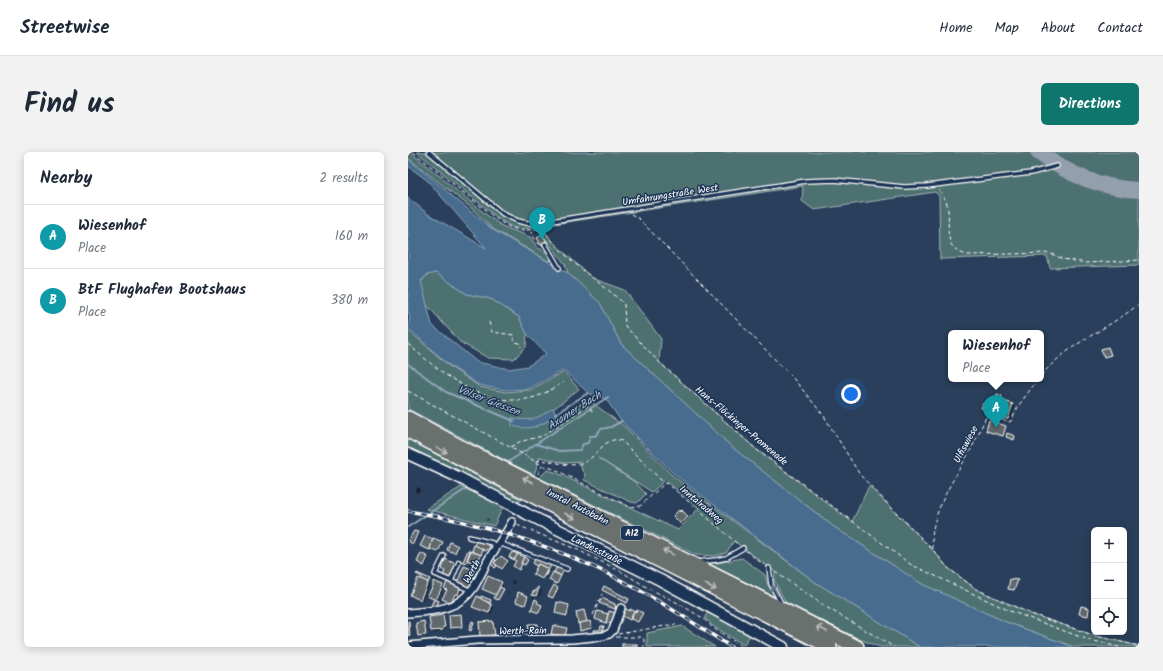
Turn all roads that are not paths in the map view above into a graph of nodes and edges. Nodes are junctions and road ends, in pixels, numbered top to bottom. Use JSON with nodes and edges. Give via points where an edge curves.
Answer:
{"nodes":[{"id":1,"x":429,"y":152,"type":"edge"},
{"id":2,"x":1057,"y":166,"type":"dead end"},
{"id":3,"x":546,"y":246,"type":"road end"},
{"id":4,"x":559,"y":268,"type":"dead end"},
{"id":5,"x":408,"y":418,"type":"edge"},
{"id":6,"x":408,"y":431,"type":"edge"},
{"id":7,"x":408,"y":454,"type":"edge"},
{"id":8,"x":512,"y":522,"type":"road end"},
{"id":9,"x":469,"y":537,"type":"dead end"},
{"id":10,"x":498,"y":545,"type":"junction"},
{"id":11,"x":743,"y":548,"type":"road end"},
{"id":12,"x":444,"y":556,"type":"dead end"},
{"id":13,"x":459,"y":562,"type":"dead end"},
{"id":14,"x":690,"y":563,"type":"junction"},
{"id":15,"x":769,"y":568,"type":"road end"},
{"id":16,"x":567,"y":569,"type":"dead end"},
{"id":17,"x":451,"y":581,"type":"junction"},
{"id":18,"x":471,"y":592,"type":"junction"},
{"id":19,"x":620,"y":608,"type":"dead end"},
{"id":20,"x":785,"y":611,"type":"junction"},
{"id":21,"x":408,"y":613,"type":"edge"},
{"id":22,"x":408,"y":646,"type":"edge"},
{"id":23,"x":784,"y":647,"type":"edge"},
{"id":24,"x":830,"y":647,"type":"edge"},
{"id":25,"x":857,"y":647,"type":"edge"}],
"edges":[{"from":1,"to":2,"type":"lane","name":"Umfahrungstraße West","via":[[503,214],[526,223],[806,181],[834,180],[904,187],[937,186],[1036,172]]},
{"from":3,"to":4,"type":"lane"},
{"from":14,"to":5,"type":"highway","name":"Inntal Autobahn","number":"A12","one_way":true},
{"from":6,"to":24,"type":"highway","name":"Inntal Autobahn","number":"A12","one_way":true},
{"from":7,"to":23,"type":"main road","name":"Landesstraße","bridge":true,"via":[[660,580]]},
{"from":8,"to":10,"type":"street","name":"Werth"},
{"from":9,"to":10,"type":"lane"},
{"from":10,"to":16,"type":"lane"},
{"from":10,"to":18,"type":"street","name":"Werth"},
{"from":11,"to":14,"type":"lane","via":[[721,559]]},
{"from":12,"to":17,"type":"lane","via":[[435,574]]},
{"from":13,"to":17,"type":"lane"},
{"from":14,"to":20,"type":"highway","name":"Inntal Autobahn","number":"A12"},
{"from":20,"to":15,"type":"lane","one_way":true,"via":[[771,584]]},
{"from":17,"to":18,"type":"lane"},
{"from":18,"to":21,"type":"street","name":"Werth","via":[[447,608]]},
{"from":19,"to":22,"type":"street","name":"Werth-Rain","via":[[613,630],[606,635],[572,639],[477,640]]},
{"from":25,"to":20,"type":"highway","name":"Inntal Autobahn","number":"A12","one_way":true}]}
